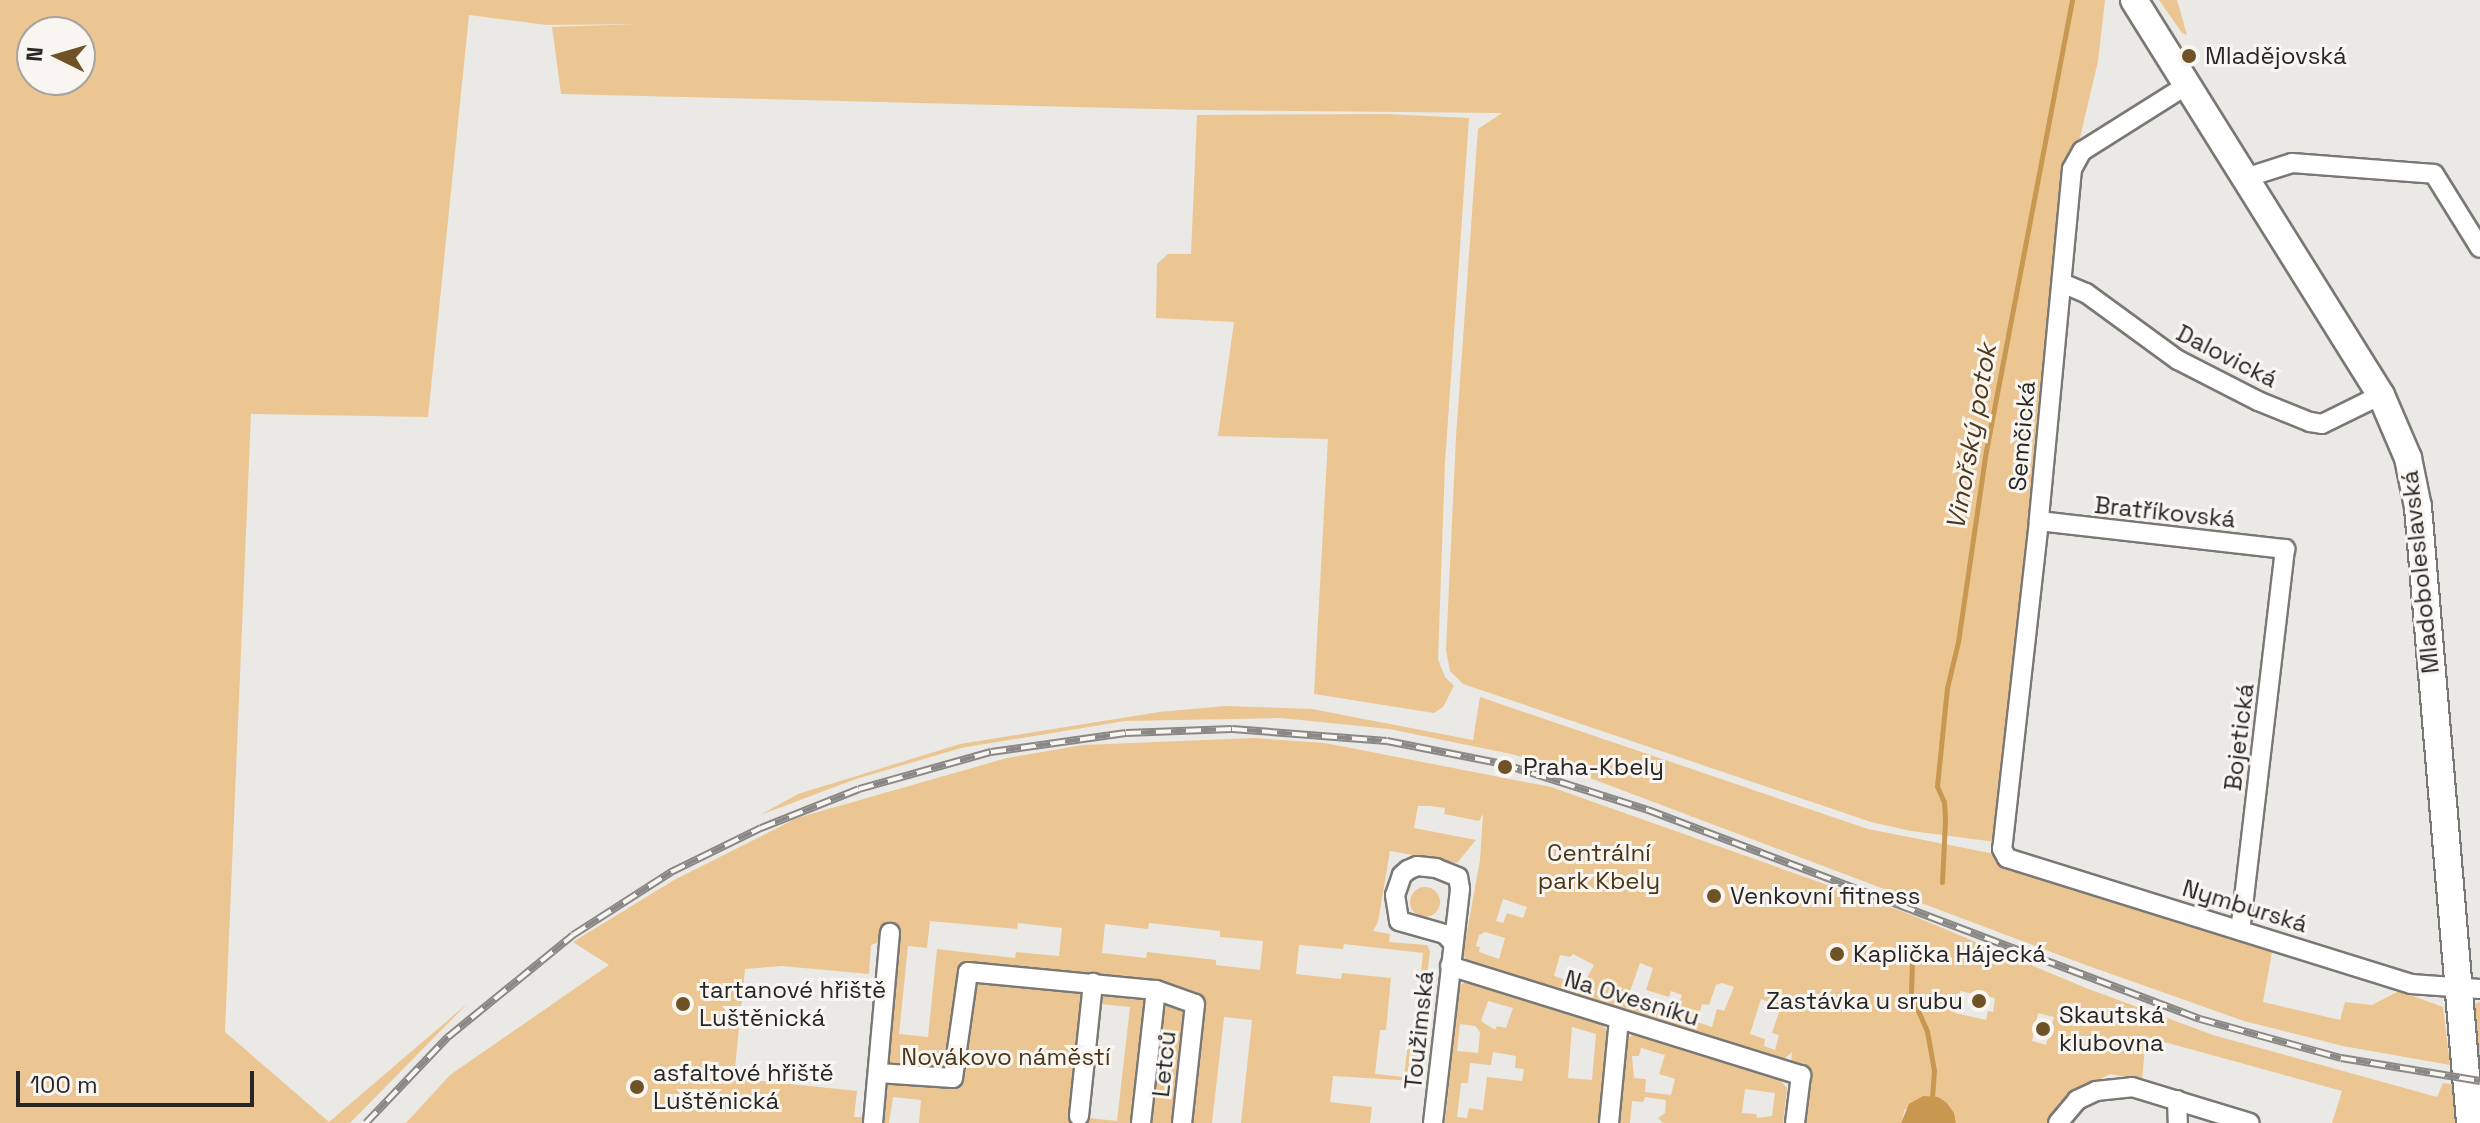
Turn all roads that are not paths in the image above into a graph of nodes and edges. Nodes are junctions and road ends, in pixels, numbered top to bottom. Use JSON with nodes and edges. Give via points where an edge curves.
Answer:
{"nodes":[{"id":1,"x":2134,"y":0,"type":"edge"},
{"id":2,"x":2187,"y":85,"type":"junction"},
{"id":3,"x":2245,"y":178,"type":"junction"},
{"id":4,"x":2480,"y":248,"type":"edge"},
{"id":5,"x":2062,"y":283,"type":"junction"},
{"id":6,"x":2381,"y":395,"type":"junction"},
{"id":7,"x":2039,"y":521,"type":"junction"},
{"id":8,"x":2285,"y":549,"type":"joint"},
{"id":9,"x":2002,"y":849,"type":"joint"},
{"id":10,"x":2240,"y":930,"type":"junction"},
{"id":11,"x":890,"y":933,"type":"dead end"},
{"id":12,"x":1453,"y":943,"type":"junction"},
{"id":13,"x":1450,"y":966,"type":"junction"},
{"id":14,"x":1093,"y":983,"type":"junction"},
{"id":15,"x":2469,"y":989,"type":"edge"},
{"id":16,"x":1156,"y":990,"type":"junction"},
{"id":17,"x":1619,"y":1019,"type":"junction"},
{"id":18,"x":878,"y":1073,"type":"junction"},
{"id":19,"x":2177,"y":1100,"type":"junction"},
{"id":20,"x":1079,"y":1116,"type":"dead end"},
{"id":21,"x":873,"y":1123,"type":"edge"},
{"id":22,"x":1141,"y":1123,"type":"edge"},
{"id":23,"x":1182,"y":1123,"type":"edge"},
{"id":24,"x":1433,"y":1123,"type":"edge"},
{"id":25,"x":1609,"y":1123,"type":"edge"},
{"id":26,"x":1795,"y":1123,"type":"edge"},
{"id":27,"x":2058,"y":1123,"type":"edge"},
{"id":28,"x":2178,"y":1123,"type":"edge"},
{"id":29,"x":2250,"y":1123,"type":"edge"},
{"id":30,"x":2470,"y":1123,"type":"edge"}],
"edges":[{"from":1,"to":2,"type":"main road","name":"Mladoboleslavská"},
{"from":2,"to":3,"type":"main road","name":"Mladoboleslavská"},
{"from":2,"to":5,"type":"street","name":"Semčická","via":[[2082,151],[2076,160]]},
{"from":3,"to":4,"type":"street","via":[[2292,163],[2434,174]]},
{"from":3,"to":6,"type":"main road","name":"Mladoboleslavská"},
{"from":5,"to":6,"type":"street","name":"Dalovická","via":[[2086,293],[2178,360],[2258,401],[2322,424]]},
{"from":5,"to":7,"type":"street","name":"Semčická"},
{"from":6,"to":15,"type":"main road","name":"Mladoboleslavská","via":[[2408,458],[2418,507]]},
{"from":7,"to":8,"type":"street","name":"Bratříkovská"},
{"from":7,"to":9,"type":"street","name":"Semčická"},
{"from":8,"to":10,"type":"street","name":"Bojetická"},
{"from":9,"to":10,"type":"street","name":"Nymburská","via":[[2007,858]]},
{"from":10,"to":15,"type":"street","name":"Nymburská","via":[[2411,984]]},
{"from":11,"to":18,"type":"street"},
{"from":12,"to":12,"type":"street","name":"Toužimská","via":[[1458,877],[1436,868],[1408,870],[1395,895],[1399,921],[1445,934]]},
{"from":12,"to":13,"type":"street","name":"Toužimská"},
{"from":13,"to":17,"type":"street","name":"Na Ovesníku"},
{"from":13,"to":24,"type":"street","name":"Toužimská"},
{"from":14,"to":16,"type":"street","name":"Letců"},
{"from":14,"to":18,"type":"street","via":[[968,972],[953,1078]]},
{"from":14,"to":20,"type":"street"},
{"from":15,"to":30,"type":"main road","name":"Mladoboleslavská"},
{"from":16,"to":22,"type":"street","name":"Letců"},
{"from":16,"to":23,"type":"street","name":"Letců","via":[[1195,1004]]},
{"from":17,"to":25,"type":"street"},
{"from":17,"to":26,"type":"street","name":"Na Ovesníku","via":[[1801,1075]]},
{"from":18,"to":21,"type":"street"},
{"from":19,"to":27,"type":"street","via":[[2132,1087],[2096,1091],[2077,1100]]},
{"from":19,"to":28,"type":"street"},
{"from":19,"to":29,"type":"street"}]}
